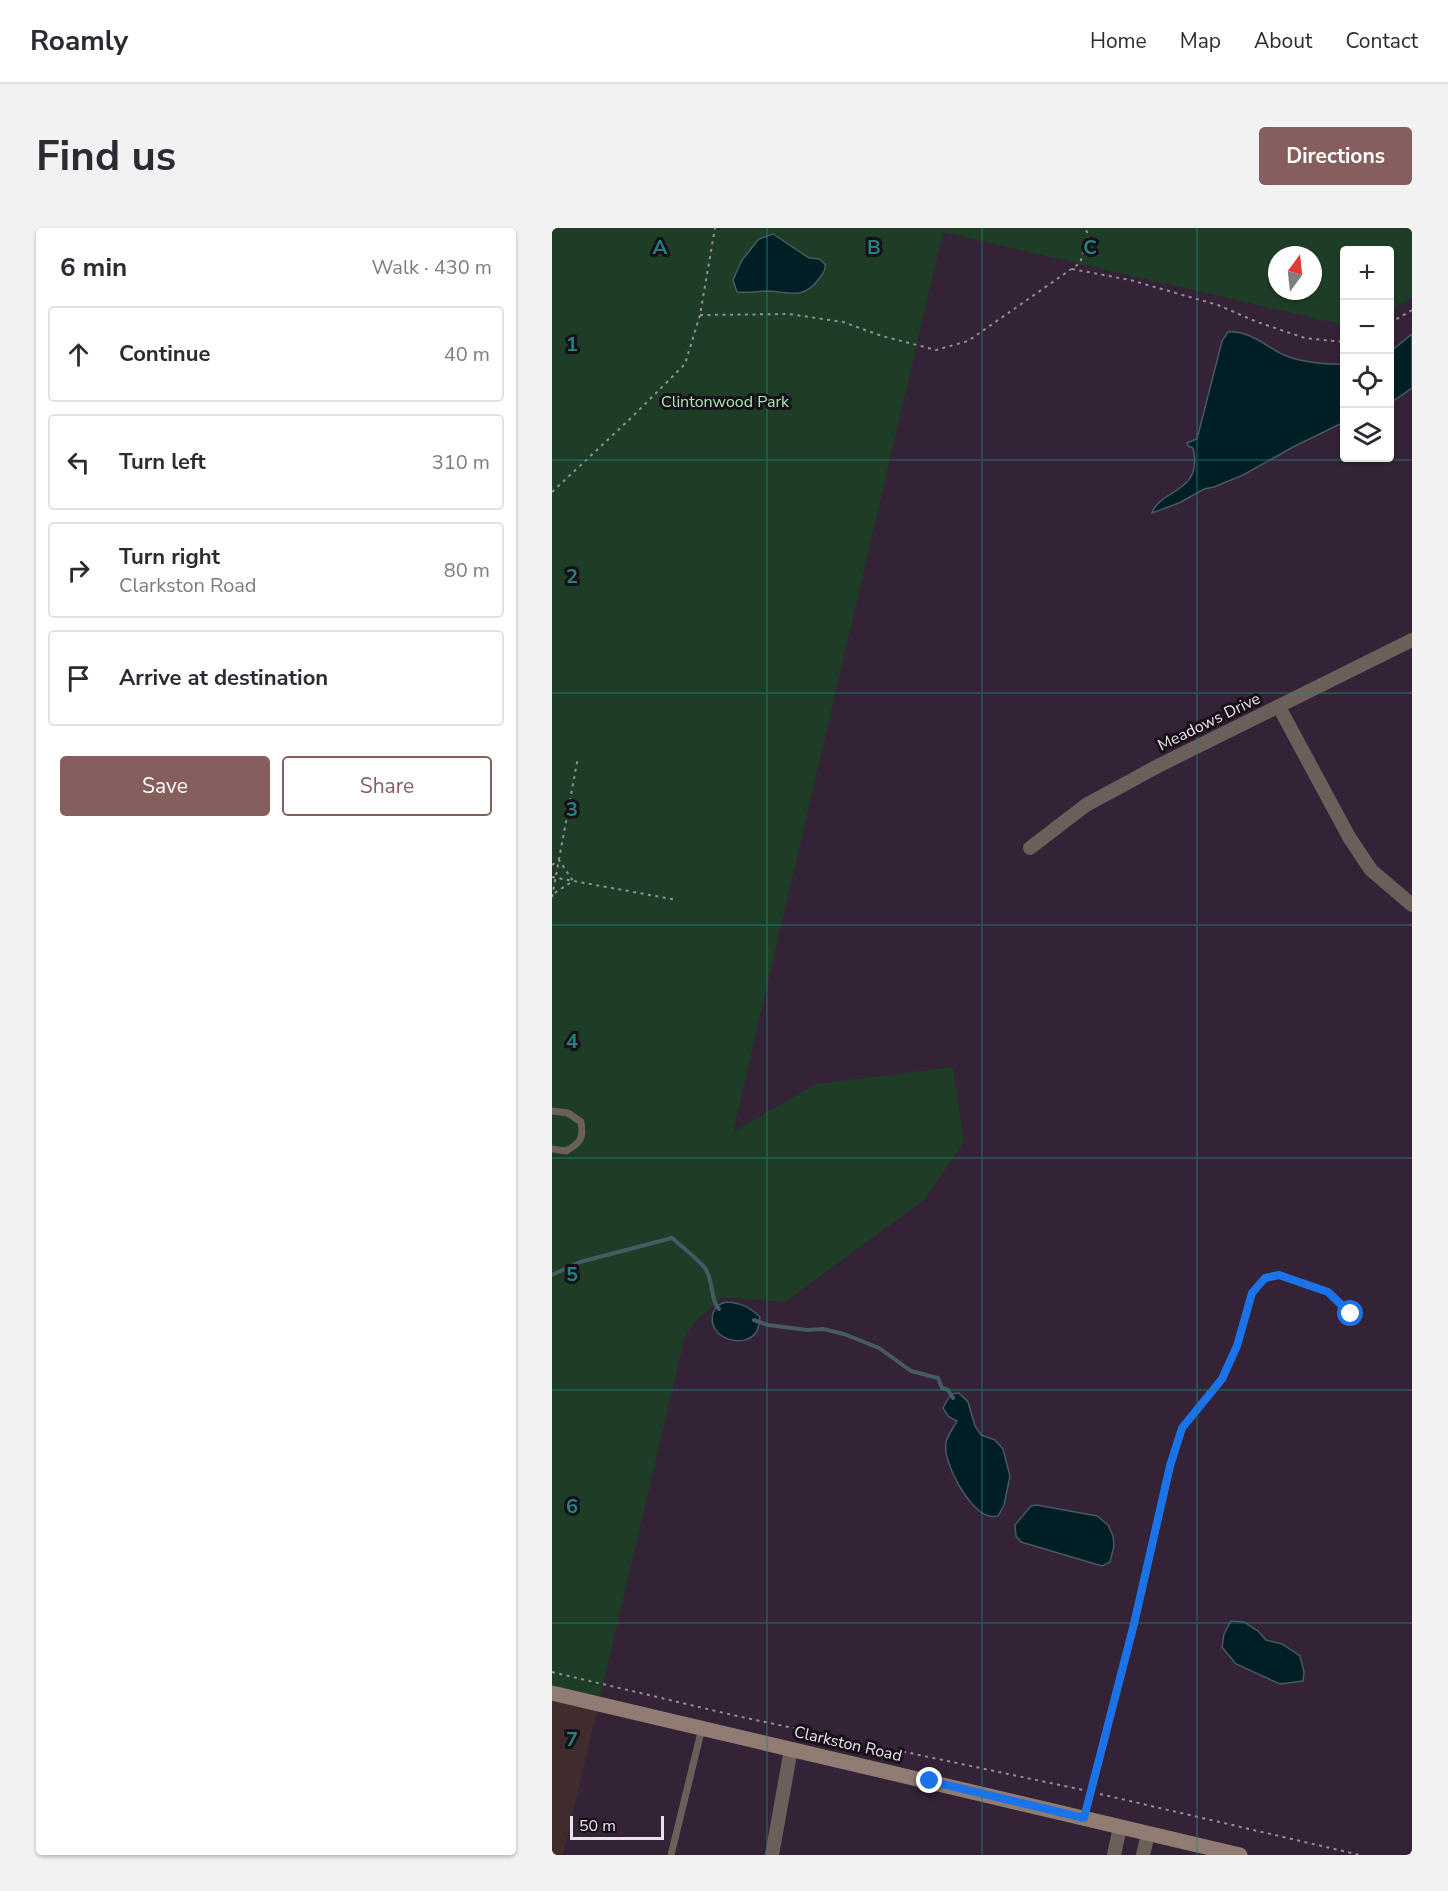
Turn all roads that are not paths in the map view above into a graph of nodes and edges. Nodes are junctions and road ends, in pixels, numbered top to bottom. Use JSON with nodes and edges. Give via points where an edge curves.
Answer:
{"nodes":[{"id":1,"x":1412,"y":640,"type":"edge"},
{"id":2,"x":1279,"y":707,"type":"junction"},
{"id":3,"x":1030,"y":848,"type":"dead end"},
{"id":4,"x":1412,"y":905,"type":"edge"},
{"id":5,"x":552,"y":1111,"type":"edge"},
{"id":6,"x":552,"y":1149,"type":"edge"},
{"id":7,"x":1351,"y":1314,"type":"dead end"},
{"id":8,"x":552,"y":1693,"type":"edge"},
{"id":9,"x":702,"y":1728,"type":"junction"},
{"id":10,"x":791,"y":1749,"type":"junction"},
{"id":11,"x":1084,"y":1818,"type":"junction"},
{"id":12,"x":1120,"y":1827,"type":"junction"},
{"id":13,"x":1148,"y":1834,"type":"junction"},
{"id":14,"x":671,"y":1855,"type":"edge"},
{"id":15,"x":772,"y":1855,"type":"edge"},
{"id":16,"x":1114,"y":1855,"type":"edge"},
{"id":17,"x":1143,"y":1855,"type":"edge"},
{"id":18,"x":1240,"y":1855,"type":"edge"}],
"edges":[{"from":1,"to":2,"type":"street","name":"Meadows Drive"},
{"from":2,"to":3,"type":"street","name":"Meadows Drive","via":[[1164,762],[1086,805]]},
{"from":2,"to":4,"type":"street","via":[[1371,870]]},
{"from":5,"to":6,"type":"lane","via":[[568,1113],[581,1122],[583,1132],[578,1144],[566,1151]]},
{"from":7,"to":11,"type":"lane","via":[[1328,1292],[1279,1275],[1265,1278],[1252,1293],[1237,1346],[1222,1379],[1182,1428]]},
{"from":8,"to":9,"type":"street","name":"Clarkston Road"},
{"from":9,"to":10,"type":"street","name":"Clarkston Road"},
{"from":9,"to":14,"type":"lane"},
{"from":10,"to":11,"type":"street","name":"Clarkston Road"},
{"from":10,"to":15,"type":"street"},
{"from":11,"to":12,"type":"street","name":"Clarkston Road"},
{"from":12,"to":13,"type":"street","name":"Clarkston Road"},
{"from":12,"to":16,"type":"street"},
{"from":13,"to":17,"type":"street"},
{"from":13,"to":18,"type":"street","name":"Clarkston Road"}]}
